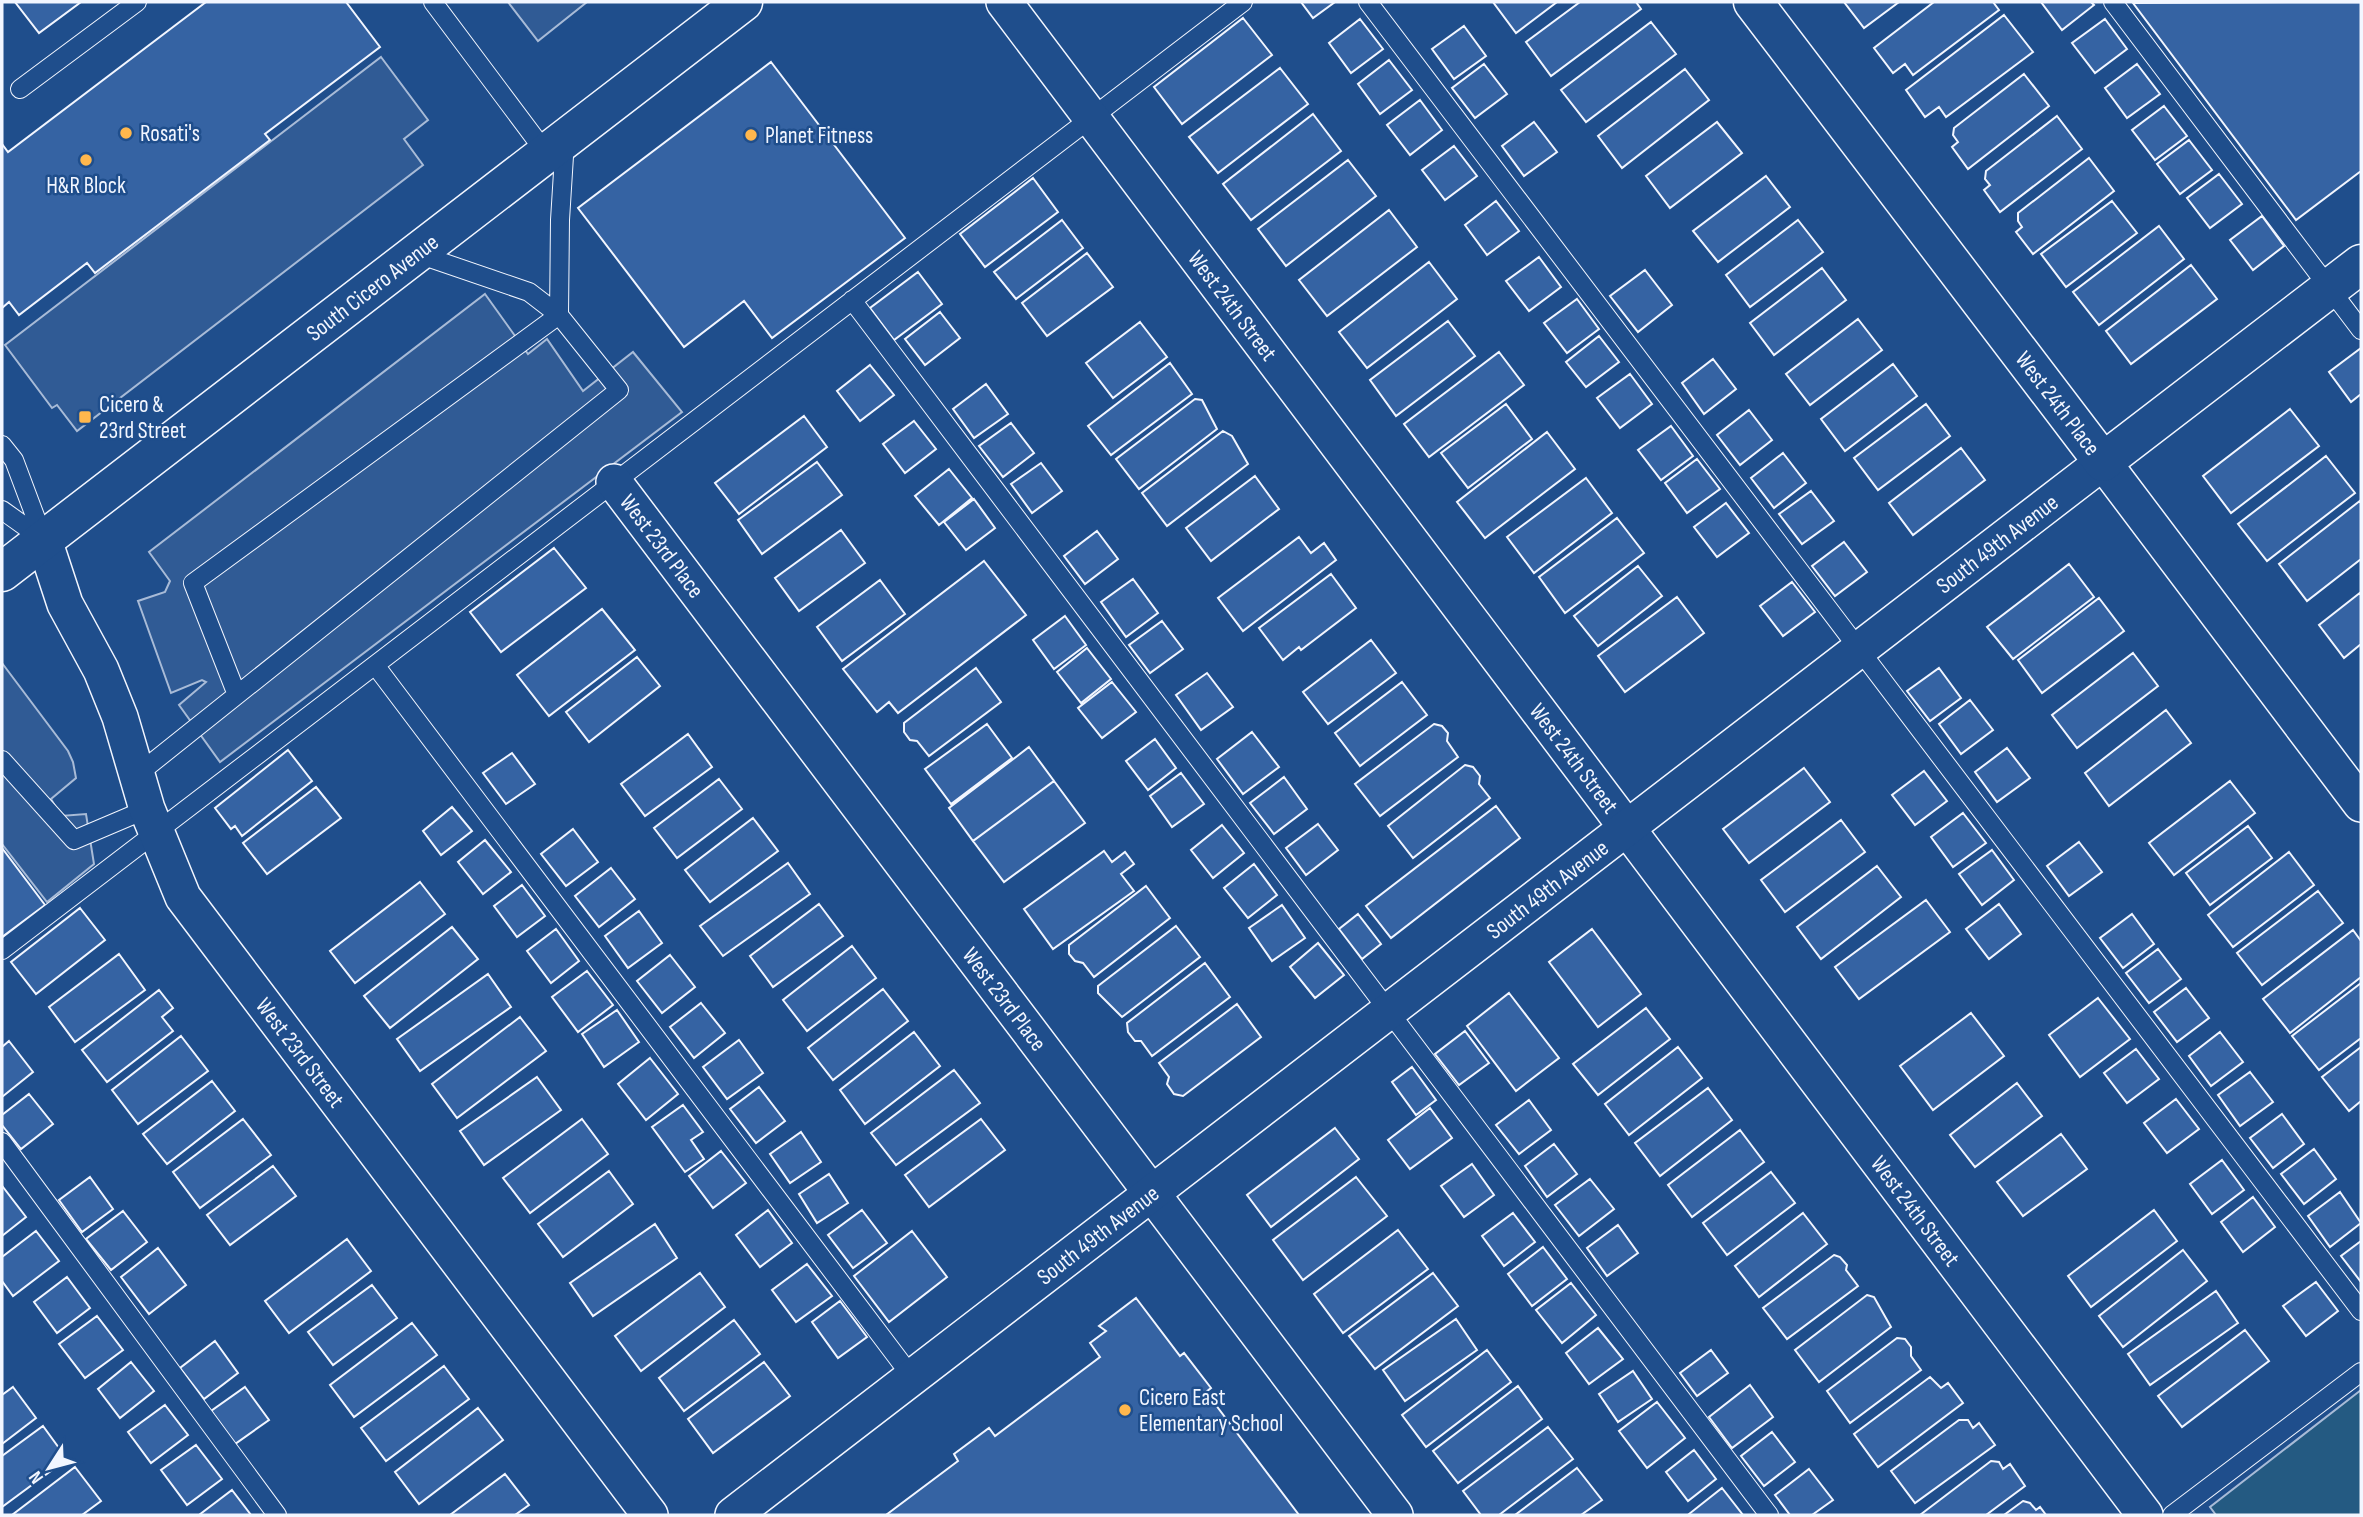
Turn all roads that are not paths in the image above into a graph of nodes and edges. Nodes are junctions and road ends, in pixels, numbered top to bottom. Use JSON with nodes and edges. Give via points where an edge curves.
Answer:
{"nodes":[{"id":1,"x":137,"y":2,"type":"edge"},
{"id":2,"x":433,"y":2,"type":"edge"},
{"id":3,"x":743,"y":2,"type":"edge"},
{"id":4,"x":1004,"y":2,"type":"edge"},
{"id":5,"x":1242,"y":2,"type":"edge"},
{"id":6,"x":1752,"y":2,"type":"edge"},
{"id":7,"x":2113,"y":2,"type":"edge"},
{"id":8,"x":1371,"y":3,"type":"edge"},
{"id":9,"x":20,"y":89,"type":"dead end"},
{"id":10,"x":1090,"y":117,"type":"junction"},
{"id":11,"x":556,"y":146,"type":"junction"},
{"id":12,"x":416,"y":253,"type":"junction"},
{"id":13,"x":2361,"y":264,"type":"edge"},
{"id":14,"x":2330,"y":288,"type":"junction"},
{"id":15,"x":852,"y":300,"type":"junction"},
{"id":16,"x":559,"y":315,"type":"junction"},
{"id":17,"x":2361,"y":330,"type":"edge"},
{"id":18,"x":2,"y":444,"type":"edge"},
{"id":19,"x":2103,"y":462,"type":"junction"},
{"id":20,"x":614,"y":482,"type":"junction"},
{"id":21,"x":2,"y":510,"type":"edge"},
{"id":22,"x":44,"y":540,"type":"junction"},
{"id":23,"x":2,"y":572,"type":"edge"},
{"id":24,"x":1859,"y":649,"type":"junction"},
{"id":25,"x":375,"y":665,"type":"junction"},
{"id":26,"x":237,"y":695,"type":"junction"},
{"id":27,"x":2,"y":760,"type":"edge"},
{"id":28,"x":138,"y":774,"type":"junction"},
{"id":29,"x":2361,"y":804,"type":"edge"},
{"id":30,"x":152,"y":820,"type":"junction"},
{"id":31,"x":1627,"y":828,"type":"junction"},
{"id":32,"x":2,"y":950,"type":"edge"},
{"id":33,"x":1388,"y":1011,"type":"junction"},
{"id":34,"x":2,"y":1142,"type":"edge"},
{"id":35,"x":1151,"y":1194,"type":"junction"},
{"id":36,"x":2361,"y":1311,"type":"edge"},
{"id":37,"x":2361,"y":1372,"type":"edge"},
{"id":38,"x":912,"y":1377,"type":"junction"},
{"id":39,"x":277,"y":1515,"type":"edge"},
{"id":40,"x":650,"y":1515,"type":"edge"},
{"id":41,"x":733,"y":1515,"type":"edge"},
{"id":42,"x":1395,"y":1515,"type":"edge"},
{"id":43,"x":1769,"y":1515,"type":"edge"},
{"id":44,"x":2145,"y":1515,"type":"edge"},
{"id":45,"x":2172,"y":1515,"type":"edge"}],
"edges":[{"from":1,"to":9,"type":"lane"},
{"from":2,"to":11,"type":"lane"},
{"from":3,"to":11,"type":"main road","name":"South Cicero Avenue"},
{"from":4,"to":10,"type":"street","name":"West 24th Street"},
{"from":5,"to":10,"type":"lane"},
{"from":6,"to":19,"type":"main road","name":"West 24th Place"},
{"from":7,"to":14,"type":"lane"},
{"from":8,"to":24,"type":"lane"},
{"from":10,"to":15,"type":"lane"},
{"from":10,"to":31,"type":"street","name":"West 24th Street"},
{"from":11,"to":12,"type":"main road","name":"South Cicero Avenue"},
{"from":11,"to":16,"type":"lane"},
{"from":12,"to":16,"type":"lane","via":[[530,292]]},
{"from":12,"to":22,"type":"main road","name":"South Cicero Avenue"},
{"from":13,"to":14,"type":"main road","name":"South 49th Avenue"},
{"from":14,"to":17,"type":"lane"},
{"from":14,"to":19,"type":"main road","name":"South 49th Avenue"},
{"from":15,"to":20,"type":"lane"},
{"from":15,"to":33,"type":"lane"},
{"from":16,"to":26,"type":"lane","via":[[193,583]]},
{"from":16,"to":26,"type":"lane","via":[[619,390]]},
{"from":18,"to":22,"type":"lane","via":[[14,460]]},
{"from":19,"to":24,"type":"street","name":"South 49th Avenue"},
{"from":19,"to":29,"type":"street","name":"West 24th Place"},
{"from":20,"to":25,"type":"lane"},
{"from":20,"to":35,"type":"street","name":"West 23rd Place"},
{"from":21,"to":22,"type":"lane"},
{"from":22,"to":23,"type":"main road","name":"South Cicero Avenue"},
{"from":22,"to":28,"type":"street","name":"West 23rd Street","via":[[65,604],[120,717]]},
{"from":24,"to":31,"type":"street","name":"South 49th Avenue"},
{"from":24,"to":36,"type":"lane"},
{"from":25,"to":30,"type":"lane"},
{"from":25,"to":38,"type":"lane"},
{"from":26,"to":28,"type":"lane"},
{"from":27,"to":30,"type":"lane","via":[[74,840]]},
{"from":28,"to":30,"type":"street","name":"West 23rd Street"},
{"from":30,"to":32,"type":"lane"},
{"from":30,"to":40,"type":"street","name":"West 23rd Street","via":[[183,897]]},
{"from":31,"to":33,"type":"street","name":"South 49th Avenue"},
{"from":31,"to":44,"type":"street","name":"West 24th Street"},
{"from":33,"to":35,"type":"street","name":"South 49th Avenue"},
{"from":33,"to":43,"type":"lane"},
{"from":34,"to":39,"type":"lane"},
{"from":35,"to":38,"type":"street","name":"South 49th Avenue"},
{"from":35,"to":42,"type":"street","name":"West 23rd Place"},
{"from":37,"to":45,"type":"lane"},
{"from":38,"to":41,"type":"street","name":"South 49th Avenue"}]}
